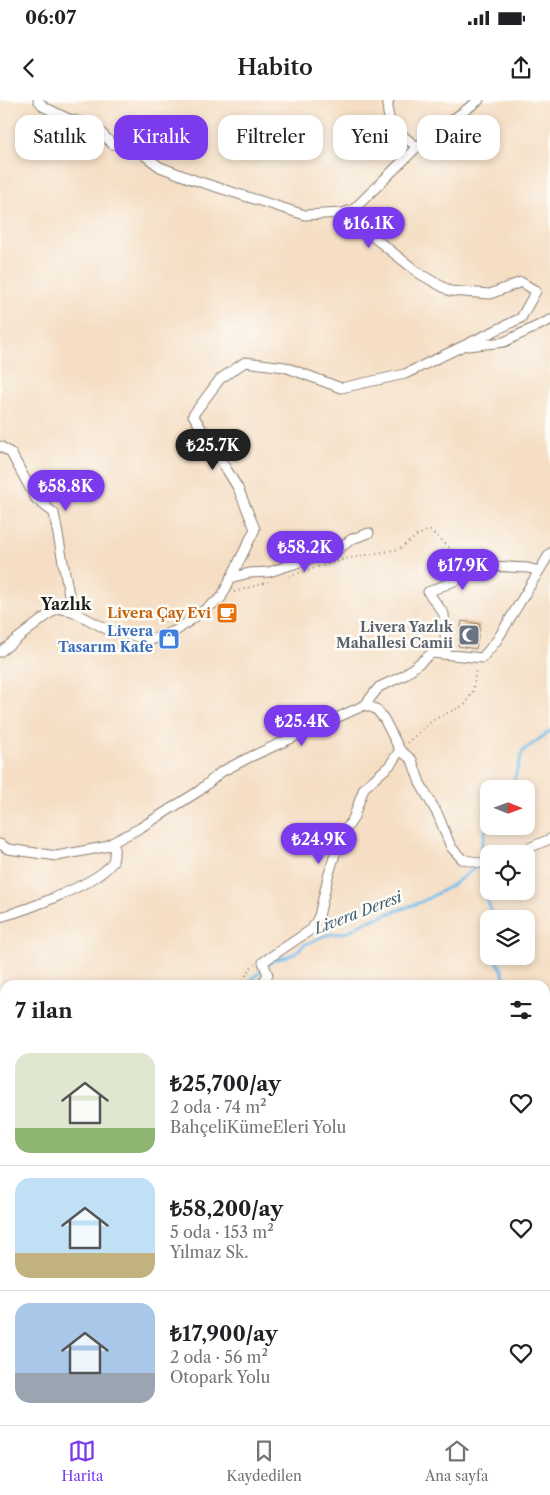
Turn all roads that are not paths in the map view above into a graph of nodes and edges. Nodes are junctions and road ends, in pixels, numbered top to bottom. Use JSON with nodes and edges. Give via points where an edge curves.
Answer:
{"nodes":[{"id":1,"x":38,"y":100,"type":"edge"},
{"id":2,"x":389,"y":100,"type":"edge"},
{"id":3,"x":480,"y":100,"type":"edge"},
{"id":4,"x":460,"y":115,"type":"edge"},
{"id":5,"x":417,"y":147,"type":"joint"},
{"id":6,"x":342,"y":213,"type":"junction"},
{"id":7,"x":550,"y":320,"type":"edge"},
{"id":8,"x":466,"y":346,"type":"junction"},
{"id":9,"x":0,"y":446,"type":"edge"},
{"id":10,"x":369,"y":533,"type":"dead end"},
{"id":11,"x":550,"y":553,"type":"edge"},
{"id":12,"x":539,"y":571,"type":"junction"},
{"id":13,"x":230,"y":578,"type":"junction"},
{"id":14,"x":72,"y":611,"type":"junction"},
{"id":15,"x":0,"y":652,"type":"edge"},
{"id":16,"x":446,"y":653,"type":"junction"},
{"id":17,"x":365,"y":706,"type":"junction"},
{"id":18,"x":400,"y":749,"type":"junction"},
{"id":19,"x":550,"y":839,"type":"edge"},
{"id":20,"x":114,"y":842,"type":"junction"},
{"id":21,"x":0,"y":844,"type":"edge"},
{"id":22,"x":535,"y":846,"type":"edge"},
{"id":23,"x":480,"y":863,"type":"edge"},
{"id":24,"x":0,"y":917,"type":"edge"},
{"id":25,"x":264,"y":980,"type":"edge"}],
"edges":[{"from":1,"to":6,"type":"street","via":[[44,107],[71,120],[93,124],[112,144],[133,147],[160,167],[194,180],[305,215]]},
{"from":2,"to":5,"type":"street","via":[[386,110],[390,121]]},
{"from":3,"to":4,"type":"street"},
{"from":5,"to":6,"type":"street","via":[[354,209]]},
{"from":6,"to":8,"type":"street","via":[[420,274],[450,291],[490,294],[521,282],[536,291],[521,318]]},
{"from":7,"to":8,"type":"street","via":[[504,342]]},
{"from":8,"to":13,"type":"street","via":[[405,374],[341,388],[285,367],[245,362],[220,378],[194,414],[238,488],[255,529]]},
{"from":9,"to":14,"type":"street","via":[[11,453],[36,499],[54,513]]},
{"from":10,"to":13,"type":"street","via":[[337,550],[269,572]]},
{"from":11,"to":12,"type":"street"},
{"from":12,"to":16,"type":"street","via":[[497,640],[482,658]]},
{"from":12,"to":16,"type":"street","via":[[490,566],[428,592],[444,614]]},
{"from":13,"to":14,"type":"street","via":[[221,598],[177,630],[151,640],[108,630]]},
{"from":14,"to":15,"type":"street","via":[[57,608]]},
{"from":16,"to":17,"type":"street","via":[[432,652],[403,676],[379,686]]},
{"from":17,"to":18,"type":"street","via":[[376,708]]},
{"from":17,"to":20,"type":"street","via":[[221,772],[199,791]]},
{"from":18,"to":23,"type":"street","via":[[412,760],[451,847],[462,859]]},
{"from":18,"to":25,"type":"street","via":[[390,765],[364,788],[353,819],[340,838],[319,916],[312,929],[263,962],[268,975]]},
{"from":19,"to":22,"type":"street"},
{"from":20,"to":21,"type":"street","via":[[57,856],[8,850]]},
{"from":20,"to":24,"type":"street","via":[[113,861],[101,875],[37,905]]}]}
